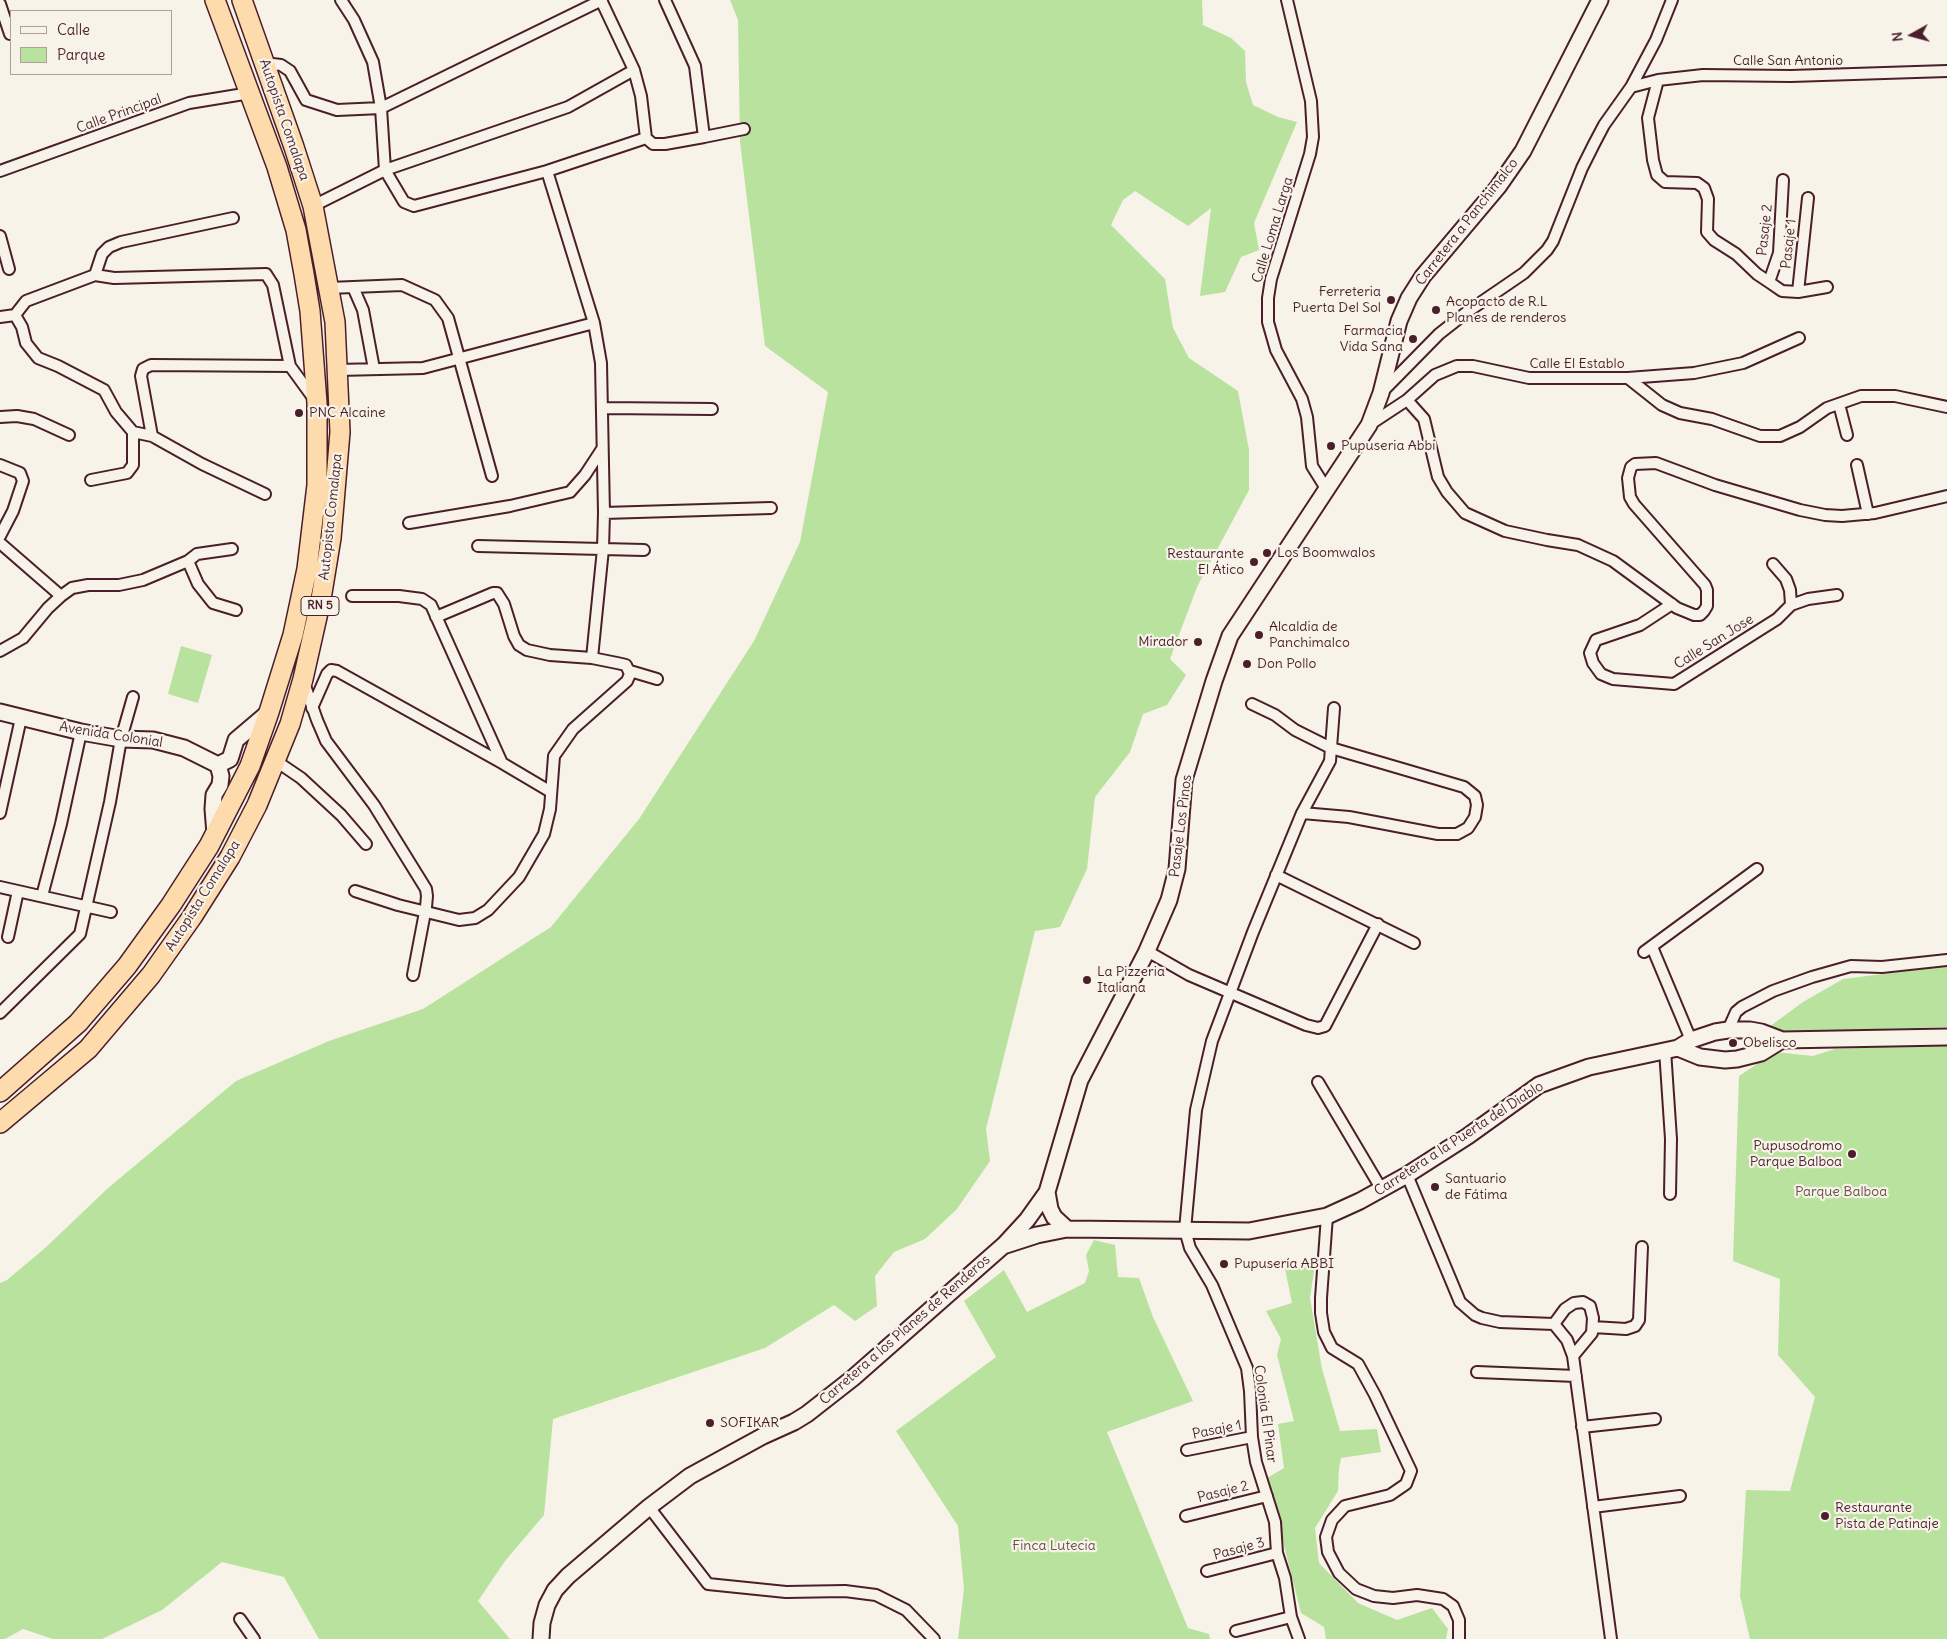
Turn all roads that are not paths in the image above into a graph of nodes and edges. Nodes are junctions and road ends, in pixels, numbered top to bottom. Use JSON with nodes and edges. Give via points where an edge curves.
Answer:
{"nodes":[{"id":1,"x":214,"y":0,"type":"edge"},
{"id":2,"x":242,"y":0,"type":"edge"},
{"id":3,"x":341,"y":0,"type":"edge"},
{"id":4,"x":601,"y":0,"type":"edge"},
{"id":5,"x":665,"y":0,"type":"edge"},
{"id":6,"x":1287,"y":0,"type":"edge"},
{"id":7,"x":1600,"y":0,"type":"edge"},
{"id":8,"x":1672,"y":0,"type":"edge"},
{"id":9,"x":0,"y":4,"type":"edge"},
{"id":10,"x":10,"y":34,"type":"dead end"},
{"id":11,"x":264,"y":63,"type":"junction"},
{"id":12,"x":634,"y":70,"type":"junction"},
{"id":13,"x":1947,"y":72,"type":"edge"},
{"id":14,"x":1658,"y":80,"type":"junction"},
{"id":15,"x":1631,"y":87,"type":"junction"},
{"id":16,"x":250,"y":93,"type":"junction"},
{"id":17,"x":381,"y":108,"type":"junction"},
{"id":18,"x":744,"y":129,"type":"dead end"},
{"id":19,"x":704,"y":137,"type":"junction"},
{"id":20,"x":646,"y":138,"type":"junction"},
{"id":21,"x":385,"y":170,"type":"junction"},
{"id":22,"x":0,"y":171,"type":"edge"},
{"id":23,"x":547,"y":172,"type":"junction"},
{"id":24,"x":1783,"y":180,"type":"dead end"},
{"id":25,"x":1808,"y":198,"type":"dead end"},
{"id":26,"x":313,"y":206,"type":"junction"},
{"id":27,"x":233,"y":218,"type":"dead end"},
{"id":28,"x":0,"y":236,"type":"edge"},
{"id":29,"x":9,"y":269,"type":"dead end"},
{"id":30,"x":95,"y":275,"type":"junction"},
{"id":31,"x":1769,"y":282,"type":"junction"},
{"id":32,"x":1826,"y":286,"type":"dead end"},
{"id":33,"x":353,"y":287,"type":"junction"},
{"id":34,"x":330,"y":288,"type":"junction"},
{"id":35,"x":1798,"y":292,"type":"junction"},
{"id":36,"x":15,"y":315,"type":"junction"},
{"id":37,"x":0,"y":318,"type":"edge"},
{"id":38,"x":594,"y":323,"type":"junction"},
{"id":39,"x":1799,"y":338,"type":"dead end"},
{"id":40,"x":459,"y":357,"type":"junction"},
{"id":41,"x":290,"y":366,"type":"junction"},
{"id":42,"x":374,"y":369,"type":"junction"},
{"id":43,"x":1395,"y":369,"type":"junction"},
{"id":44,"x":338,"y":370,"type":"junction"},
{"id":45,"x":1628,"y":378,"type":"junction"},
{"id":46,"x":1407,"y":400,"type":"junction"},
{"id":47,"x":317,"y":403,"type":"junction"},
{"id":48,"x":1840,"y":404,"type":"junction"},
{"id":49,"x":1947,"y":407,"type":"edge"},
{"id":50,"x":603,"y":408,"type":"junction"},
{"id":51,"x":712,"y":409,"type":"dead end"},
{"id":52,"x":0,"y":417,"type":"edge"},
{"id":53,"x":1369,"y":425,"type":"junction"},
{"id":54,"x":133,"y":432,"type":"junction"},
{"id":55,"x":69,"y":435,"type":"dead end"},
{"id":56,"x":1847,"y":435,"type":"dead end"},
{"id":57,"x":152,"y":436,"type":"junction"},
{"id":58,"x":602,"y":449,"type":"junction"},
{"id":59,"x":1857,"y":464,"type":"dead end"},
{"id":60,"x":0,"y":465,"type":"edge"},
{"id":61,"x":492,"y":476,"type":"dead end"},
{"id":62,"x":91,"y":480,"type":"dead end"},
{"id":63,"x":1326,"y":490,"type":"junction"},
{"id":64,"x":265,"y":494,"type":"dead end"},
{"id":65,"x":1947,"y":496,"type":"edge"},
{"id":66,"x":771,"y":508,"type":"dead end"},
{"id":67,"x":604,"y":512,"type":"junction"},
{"id":68,"x":1868,"y":514,"type":"junction"},
{"id":69,"x":409,"y":523,"type":"dead end"},
{"id":70,"x":0,"y":536,"type":"edge"},
{"id":71,"x":0,"y":543,"type":"edge"},
{"id":72,"x":478,"y":546,"type":"dead end"},
{"id":73,"x":232,"y":548,"type":"dead end"},
{"id":74,"x":602,"y":549,"type":"junction"},
{"id":75,"x":644,"y":550,"type":"dead end"},
{"id":76,"x":188,"y":561,"type":"junction"},
{"id":77,"x":1773,"y":564,"type":"dead end"},
{"id":78,"x":1837,"y":594,"type":"dead end"},
{"id":79,"x":60,"y":596,"type":"junction"},
{"id":80,"x":352,"y":596,"type":"dead end"},
{"id":81,"x":1672,"y":604,"type":"junction"},
{"id":82,"x":1791,"y":605,"type":"junction"},
{"id":83,"x":236,"y":610,"type":"dead end"},
{"id":84,"x":436,"y":617,"type":"junction"},
{"id":85,"x":0,"y":651,"type":"edge"},
{"id":86,"x":592,"y":658,"type":"junction"},
{"id":87,"x":630,"y":671,"type":"junction"},
{"id":88,"x":657,"y":678,"type":"dead end"},
{"id":89,"x":303,"y":680,"type":"junction"},
{"id":90,"x":133,"y":697,"type":"dead end"},
{"id":91,"x":1252,"y":704,"type":"dead end"},
{"id":92,"x":312,"y":708,"type":"junction"},
{"id":93,"x":1334,"y":708,"type":"dead end"},
{"id":94,"x":0,"y":712,"type":"edge"},
{"id":95,"x":270,"y":712,"type":"junction"},
{"id":96,"x":21,"y":718,"type":"junction"},
{"id":97,"x":81,"y":732,"type":"junction"},
{"id":98,"x":121,"y":739,"type":"junction"},
{"id":99,"x":1330,"y":748,"type":"junction"},
{"id":100,"x":276,"y":761,"type":"junction"},
{"id":101,"x":502,"y":763,"type":"junction"},
{"id":102,"x":218,"y":765,"type":"junction"},
{"id":103,"x":551,"y":792,"type":"junction"},
{"id":104,"x":0,"y":813,"type":"edge"},
{"id":105,"x":1302,"y":813,"type":"junction"},
{"id":106,"x":215,"y":834,"type":"junction"},
{"id":107,"x":366,"y":844,"type":"dead end"},
{"id":108,"x":1756,"y":869,"type":"dead end"},
{"id":109,"x":1276,"y":875,"type":"junction"},
{"id":110,"x":0,"y":887,"type":"edge"},
{"id":111,"x":18,"y":891,"type":"junction"},
{"id":112,"x":355,"y":891,"type":"dead end"},
{"id":113,"x":42,"y":896,"type":"junction"},
{"id":114,"x":85,"y":906,"type":"junction"},
{"id":115,"x":111,"y":912,"type":"dead end"},
{"id":116,"x":425,"y":913,"type":"junction"},
{"id":117,"x":1378,"y":924,"type":"junction"},
{"id":118,"x":8,"y":936,"type":"dead end"},
{"id":119,"x":1414,"y":943,"type":"dead end"},
{"id":120,"x":1147,"y":951,"type":"junction"},
{"id":121,"x":1947,"y":960,"type":"edge"},
{"id":122,"x":413,"y":975,"type":"dead end"},
{"id":123,"x":1230,"y":993,"type":"junction"},
{"id":124,"x":0,"y":1013,"type":"edge"},
{"id":125,"x":1728,"y":1030,"type":"junction"},
{"id":126,"x":1947,"y":1037,"type":"edge"},
{"id":127,"x":1691,"y":1040,"type":"junction"},
{"id":128,"x":1782,"y":1040,"type":"junction"},
{"id":129,"x":1671,"y":1049,"type":"junction"},
{"id":130,"x":1318,"y":1082,"type":"dead end"},
{"id":131,"x":0,"y":1092,"type":"edge"},
{"id":132,"x":0,"y":1123,"type":"edge"},
{"id":133,"x":1407,"y":1175,"type":"junction"},
{"id":134,"x":1382,"y":1190,"type":"junction"},
{"id":135,"x":1047,"y":1192,"type":"junction"},
{"id":136,"x":1670,"y":1194,"type":"dead end"},
{"id":137,"x":1328,"y":1216,"type":"junction"},
{"id":138,"x":1067,"y":1229,"type":"junction"},
{"id":139,"x":1185,"y":1230,"type":"junction"},
{"id":140,"x":1004,"y":1246,"type":"junction"},
{"id":141,"x":1642,"y":1246,"type":"dead end"},
{"id":142,"x":1554,"y":1324,"type":"junction"},
{"id":143,"x":1593,"y":1327,"type":"junction"},
{"id":144,"x":1573,"y":1356,"type":"junction"},
{"id":145,"x":1477,"y":1372,"type":"dead end"},
{"id":146,"x":1576,"y":1376,"type":"junction"},
{"id":147,"x":1655,"y":1419,"type":"dead end"},
{"id":148,"x":1582,"y":1427,"type":"junction"},
{"id":149,"x":1252,"y":1437,"type":"junction"},
{"id":150,"x":1187,"y":1450,"type":"dead end"},
{"id":151,"x":1267,"y":1496,"type":"junction"},
{"id":152,"x":1680,"y":1496,"type":"dead end"},
{"id":153,"x":649,"y":1507,"type":"junction"},
{"id":154,"x":1593,"y":1507,"type":"junction"},
{"id":155,"x":1186,"y":1516,"type":"dead end"},
{"id":156,"x":1277,"y":1553,"type":"junction"},
{"id":157,"x":1207,"y":1571,"type":"dead end"},
{"id":158,"x":1292,"y":1617,"type":"junction"},
{"id":159,"x":240,"y":1619,"type":"dead end"},
{"id":160,"x":1236,"y":1631,"type":"dead end"},
{"id":161,"x":254,"y":1639,"type":"edge"},
{"id":162,"x":541,"y":1639,"type":"edge"},
{"id":163,"x":934,"y":1639,"type":"edge"},
{"id":164,"x":1299,"y":1639,"type":"edge"},
{"id":165,"x":1459,"y":1639,"type":"edge"},
{"id":166,"x":1611,"y":1639,"type":"edge"}],
"edges":[{"from":1,"to":16,"type":"highway","name":"Autopista Comalapa","number":"RN 5"},
{"from":2,"to":11,"type":"highway","name":"Autopista Comalapa","number":"RN 5"},
{"from":3,"to":17,"type":"street","via":[[373,62]]},
{"from":4,"to":12,"type":"street"},
{"from":4,"to":17,"type":"street"},
{"from":5,"to":19,"type":"street","via":[[695,66]]},
{"from":6,"to":63,"type":"street","name":"Calle Loma Larga","via":[[1311,101],[1313,137],[1271,279],[1268,322],[1276,350],[1302,399],[1312,466]]},
{"from":7,"to":43,"type":"main road","name":"Carretera a Panchimalco","via":[[1522,151],[1498,187],[1423,276],[1409,298],[1399,321]]},
{"from":8,"to":15,"type":"street","via":[[1656,40]]},
{"from":9,"to":10,"type":"street"},
{"from":11,"to":17,"type":"street","via":[[281,65],[290,71],[306,100],[338,110]]},
{"from":11,"to":26,"type":"highway","name":"Autopista Comalapa","number":"RN 5"},
{"from":12,"to":20,"type":"street"},
{"from":12,"to":21,"type":"street","via":[[568,107]]},
{"from":13,"to":14,"type":"street","name":"Calle San Antonio","via":[[1704,75]]},
{"from":14,"to":15,"type":"street","name":"Calle San Antonio"},
{"from":14,"to":31,"type":"street","via":[[1648,118],[1657,175],[1665,182],[1697,183],[1704,188],[1708,199],[1707,232]]},
{"from":15,"to":43,"type":"street","via":[[1604,125],[1547,250],[1513,281],[1467,312]]},
{"from":16,"to":22,"type":"street","name":"Calle Principal","via":[[189,104]]},
{"from":16,"to":47,"type":"highway","name":"Autopista Comalapa","number":"RN 5","via":[[296,230],[310,310]]},
{"from":17,"to":21,"type":"street"},
{"from":18,"to":19,"type":"street"},
{"from":19,"to":20,"type":"street","via":[[664,144],[653,144]]},
{"from":20,"to":23,"type":"street"},
{"from":21,"to":23,"type":"street","via":[[404,202],[414,206]]},
{"from":21,"to":26,"type":"street"},
{"from":23,"to":38,"type":"street"},
{"from":24,"to":31,"type":"street","name":"Pasaje 2","via":[[1778,253]]},
{"from":25,"to":35,"type":"street","name":"Pasaje 1"},
{"from":26,"to":34,"type":"highway","name":"Autopista Comalapa","number":"RN 5"},
{"from":27,"to":30,"type":"street","via":[[121,242],[102,254]]},
{"from":28,"to":29,"type":"street"},
{"from":30,"to":36,"type":"street","via":[[26,300]]},
{"from":30,"to":41,"type":"street","via":[[114,278],[266,274],[273,285]]},
{"from":31,"to":35,"type":"street","via":[[1782,291]]},
{"from":32,"to":35,"type":"street"},
{"from":33,"to":34,"type":"street"},
{"from":33,"to":40,"type":"street","via":[[402,285],[435,300],[448,318]]},
{"from":33,"to":42,"type":"street","via":[[363,310]]},
{"from":34,"to":44,"type":"highway","name":"Autopista Comalapa","number":"RN 5"},
{"from":36,"to":37,"type":"street"},
{"from":36,"to":54,"type":"street","via":[[26,343],[38,358],[104,390],[116,412]]},
{"from":38,"to":40,"type":"street"},
{"from":38,"to":50,"type":"street","via":[[602,363]]},
{"from":39,"to":45,"type":"street","name":"Calle El Establo","via":[[1743,363],[1694,373]]},
{"from":40,"to":42,"type":"street","via":[[423,368]]},
{"from":40,"to":61,"type":"street"},
{"from":41,"to":47,"type":"street"},
{"from":41,"to":57,"type":"street","via":[[151,365],[141,376]]},
{"from":42,"to":44,"type":"street"},
{"from":43,"to":53,"type":"main road","name":"Carretera a Panchimalco","via":[[1381,393]]},
{"from":44,"to":89,"type":"highway","name":"Autopista Comalapa","number":"RN 5","via":[[340,432],[334,510],[321,599]]},
{"from":45,"to":46,"type":"street","name":"Calle El Establo","via":[[1529,378],[1474,366],[1457,366],[1435,375]]},
{"from":45,"to":48,"type":"street","via":[[1662,405],[1760,436],[1780,436],[1826,408]]},
{"from":46,"to":53,"type":"street","name":"Calle El Establo"},
{"from":46,"to":81,"type":"street","via":[[1424,419],[1438,476],[1466,513],[1505,531],[1583,547],[1613,562]]},
{"from":47,"to":95,"type":"highway","name":"Autopista Comalapa","number":"RN 5","via":[[317,485],[307,569],[293,634]]},
{"from":48,"to":49,"type":"street","via":[[1861,396],[1895,396]]},
{"from":48,"to":56,"type":"street"},
{"from":50,"to":51,"type":"street"},
{"from":50,"to":58,"type":"street"},
{"from":52,"to":55,"type":"street","via":[[34,419]]},
{"from":53,"to":63,"type":"main road","name":"Pasaje Los Pinos"},
{"from":54,"to":57,"type":"street"},
{"from":54,"to":62,"type":"street","via":[[133,465],[127,474]]},
{"from":57,"to":64,"type":"street"},
{"from":58,"to":67,"type":"street"},
{"from":58,"to":69,"type":"street","via":[[570,492]]},
{"from":59,"to":68,"type":"street"},
{"from":60,"to":70,"type":"street","via":[[20,473],[23,481]]},
{"from":63,"to":120,"type":"main road","name":"Pasaje Los Pinos","via":[[1235,627],[1222,657],[1184,780],[1176,878]]},
{"from":65,"to":68,"type":"street"},
{"from":66,"to":67,"type":"street"},
{"from":67,"to":74,"type":"street"},
{"from":68,"to":81,"type":"street","via":[[1842,516],[1800,510],[1656,463],[1635,464],[1628,478],[1634,504],[1707,590],[1707,606],[1700,615],[1687,614]]},
{"from":71,"to":79,"type":"street"},
{"from":72,"to":74,"type":"street"},
{"from":73,"to":76,"type":"street","via":[[197,554]]},
{"from":74,"to":75,"type":"street"},
{"from":74,"to":86,"type":"street"},
{"from":76,"to":79,"type":"street","via":[[143,580],[72,588]]},
{"from":76,"to":83,"type":"street","via":[[198,584],[213,603]]},
{"from":77,"to":82,"type":"street","via":[[1786,579]]},
{"from":78,"to":82,"type":"street"},
{"from":79,"to":85,"type":"street","via":[[23,638]]},
{"from":80,"to":84,"type":"street","via":[[422,599],[431,606]]},
{"from":81,"to":82,"type":"street","name":"Calle San Jose","via":[[1640,625],[1596,640],[1590,653],[1601,674],[1613,679],[1674,684],[1777,619]]},
{"from":84,"to":86,"type":"street","via":[[497,593],[519,645],[550,655]]},
{"from":84,"to":101,"type":"street"},
{"from":86,"to":87,"type":"street","via":[[626,665]]},
{"from":87,"to":88,"type":"street"},
{"from":87,"to":103,"type":"street","via":[[627,681],[573,729],[554,756]]},
{"from":89,"to":92,"type":"street"},
{"from":89,"to":100,"type":"highway","name":"Autopista Comalapa","number":"RN 5"},
{"from":90,"to":98,"type":"street"},
{"from":91,"to":99,"type":"street","via":[[1275,714],[1295,730]]},
{"from":92,"to":101,"type":"street","via":[[327,674],[337,671]]},
{"from":92,"to":116,"type":"street","via":[[326,741],[374,804],[426,889]]},
{"from":93,"to":99,"type":"street"},
{"from":94,"to":96,"type":"main road","name":"Avenida Colonial"},
{"from":95,"to":102,"type":"main road","via":[[236,740],[230,759]]},
{"from":95,"to":106,"type":"highway","name":"Autopista Comalapa","number":"RN 5","via":[[250,766]]},
{"from":96,"to":97,"type":"main road","name":"Avenida Colonial"},
{"from":96,"to":104,"type":"street"},
{"from":97,"to":98,"type":"main road","name":"Avenida Colonial"},
{"from":97,"to":113,"type":"street"},
{"from":98,"to":102,"type":"main road","name":"Avenida Colonial","via":[[153,740],[184,748]]},
{"from":98,"to":114,"type":"street","via":[[110,802]]},
{"from":99,"to":105,"type":"street","via":[[1330,761]]},
{"from":99,"to":105,"type":"street","via":[[1464,787],[1475,796],[1475,817],[1468,828],[1457,834],[1438,834],[1349,817]]},
{"from":100,"to":107,"type":"street","via":[[301,778],[341,815]]},
{"from":100,"to":132,"type":"highway","name":"Autopista Comalapa","number":"RN 5","via":[[230,857],[151,975],[88,1048]]},
{"from":101,"to":103,"type":"street"},
{"from":102,"to":106,"type":"main road","via":[[221,776],[214,795]]},
{"from":103,"to":116,"type":"street","via":[[544,834],[519,877],[488,910],[475,918],[459,920]]},
{"from":105,"to":109,"type":"street"},
{"from":106,"to":131,"type":"highway","name":"Autopista Comalapa","number":"RN 5","via":[[171,905],[127,966],[78,1023]]},
{"from":108,"to":127,"type":"street","via":[[1648,949]]},
{"from":109,"to":117,"type":"street"},
{"from":109,"to":123,"type":"street"},
{"from":110,"to":111,"type":"street"},
{"from":111,"to":113,"type":"street"},
{"from":111,"to":118,"type":"street"},
{"from":112,"to":116,"type":"street"},
{"from":113,"to":114,"type":"street"},
{"from":114,"to":115,"type":"street"},
{"from":114,"to":124,"type":"street","via":[[80,934]]},
{"from":116,"to":122,"type":"street"},
{"from":117,"to":119,"type":"street"},
{"from":117,"to":123,"type":"street","via":[[1326,1026],[1306,1025]]},
{"from":120,"to":123,"type":"street"},
{"from":120,"to":135,"type":"main road","name":"Pasaje Los Pinos","via":[[1080,1080]]},
{"from":121,"to":125,"type":"street","via":[[1882,967],[1851,966],[1812,977],[1742,1007],[1736,1012]]},
{"from":123,"to":139,"type":"street","via":[[1212,1041],[1196,1110]]},
{"from":125,"to":127,"type":"main road","name":"Carretera a la Puerta del Diablo"},
{"from":125,"to":128,"type":"main road","name":"Carretera a la Puerta del Diablo","via":[[1761,1032]]},
{"from":126,"to":128,"type":"main road","name":"Carretera a la Puerta del Diablo"},
{"from":127,"to":129,"type":"main road","name":"Carretera a la Puerta del Diablo"},
{"from":128,"to":129,"type":"main road","name":"Carretera a la Puerta del Diablo","via":[[1761,1052],[1725,1060]]},
{"from":129,"to":133,"type":"main road","name":"Carretera a la Puerta del Diablo","via":[[1589,1067],[1539,1085]]},
{"from":129,"to":136,"type":"street"},
{"from":130,"to":134,"type":"street"},
{"from":133,"to":134,"type":"main road","name":"Carretera a la Puerta del Diablo"},
{"from":133,"to":142,"type":"street","via":[[1460,1302],[1482,1318]]},
{"from":134,"to":137,"type":"main road","name":"Carretera a la Puerta del Diablo"},
{"from":135,"to":138,"type":"main road","via":[[1054,1217]]},
{"from":135,"to":140,"type":"main road","name":"Pasaje Los Pinos"},
{"from":137,"to":139,"type":"main road","name":"Carretera a la Puerta del Diablo","via":[[1249,1231]]},
{"from":137,"to":165,"type":"street","via":[[1320,1298],[1324,1332],[1332,1348],[1358,1364],[1411,1471],[1406,1484],[1390,1495],[1345,1506],[1332,1520],[1326,1537],[1328,1552],[1339,1572],[1356,1589],[1374,1596],[1417,1595],[1443,1599],[1453,1606],[1459,1620]]},
{"from":138,"to":139,"type":"main road","name":"Carretera a la Puerta del Diablo"},
{"from":138,"to":140,"type":"main road","name":"Carretera a la Puerta del Diablo"},
{"from":139,"to":149,"type":"street","name":"Colonia El Pinar","via":[[1190,1248],[1212,1285],[1247,1368]]},
{"from":140,"to":153,"type":"main road","name":"Carretera a los Planes de Renderos","via":[[807,1414],[690,1476]]},
{"from":141,"to":143,"type":"street","via":[[1639,1320],[1635,1326],[1626,1328]]},
{"from":142,"to":143,"type":"street","via":[[1565,1308],[1583,1302],[1592,1311]]},
{"from":142,"to":144,"type":"street","via":[[1567,1340]]},
{"from":143,"to":144,"type":"street","via":[[1592,1333]]},
{"from":144,"to":146,"type":"street"},
{"from":145,"to":146,"type":"street"},
{"from":146,"to":148,"type":"street"},
{"from":147,"to":148,"type":"street"},
{"from":148,"to":154,"type":"street"},
{"from":149,"to":150,"type":"street","name":"Pasaje 1"},
{"from":149,"to":151,"type":"street","name":"Colonia El Pinar"},
{"from":151,"to":155,"type":"street","name":"Pasaje 2"},
{"from":151,"to":156,"type":"street","name":"Colonia El Pinar","via":[[1275,1522]]},
{"from":152,"to":154,"type":"street"},
{"from":153,"to":162,"type":"main road","name":"Carretera a los Planes de Renderos","via":[[555,1590],[544,1613]]},
{"from":153,"to":163,"type":"street","via":[[708,1584],[786,1592],[845,1591],[876,1595],[906,1610]]},
{"from":154,"to":166,"type":"street"},
{"from":156,"to":157,"type":"street","name":"Pasaje 3"},
{"from":156,"to":158,"type":"street","name":"Colonia El Pinar"},
{"from":158,"to":160,"type":"street"},
{"from":158,"to":164,"type":"street","name":"Colonia El Pinar"},
{"from":159,"to":161,"type":"street"}]}
